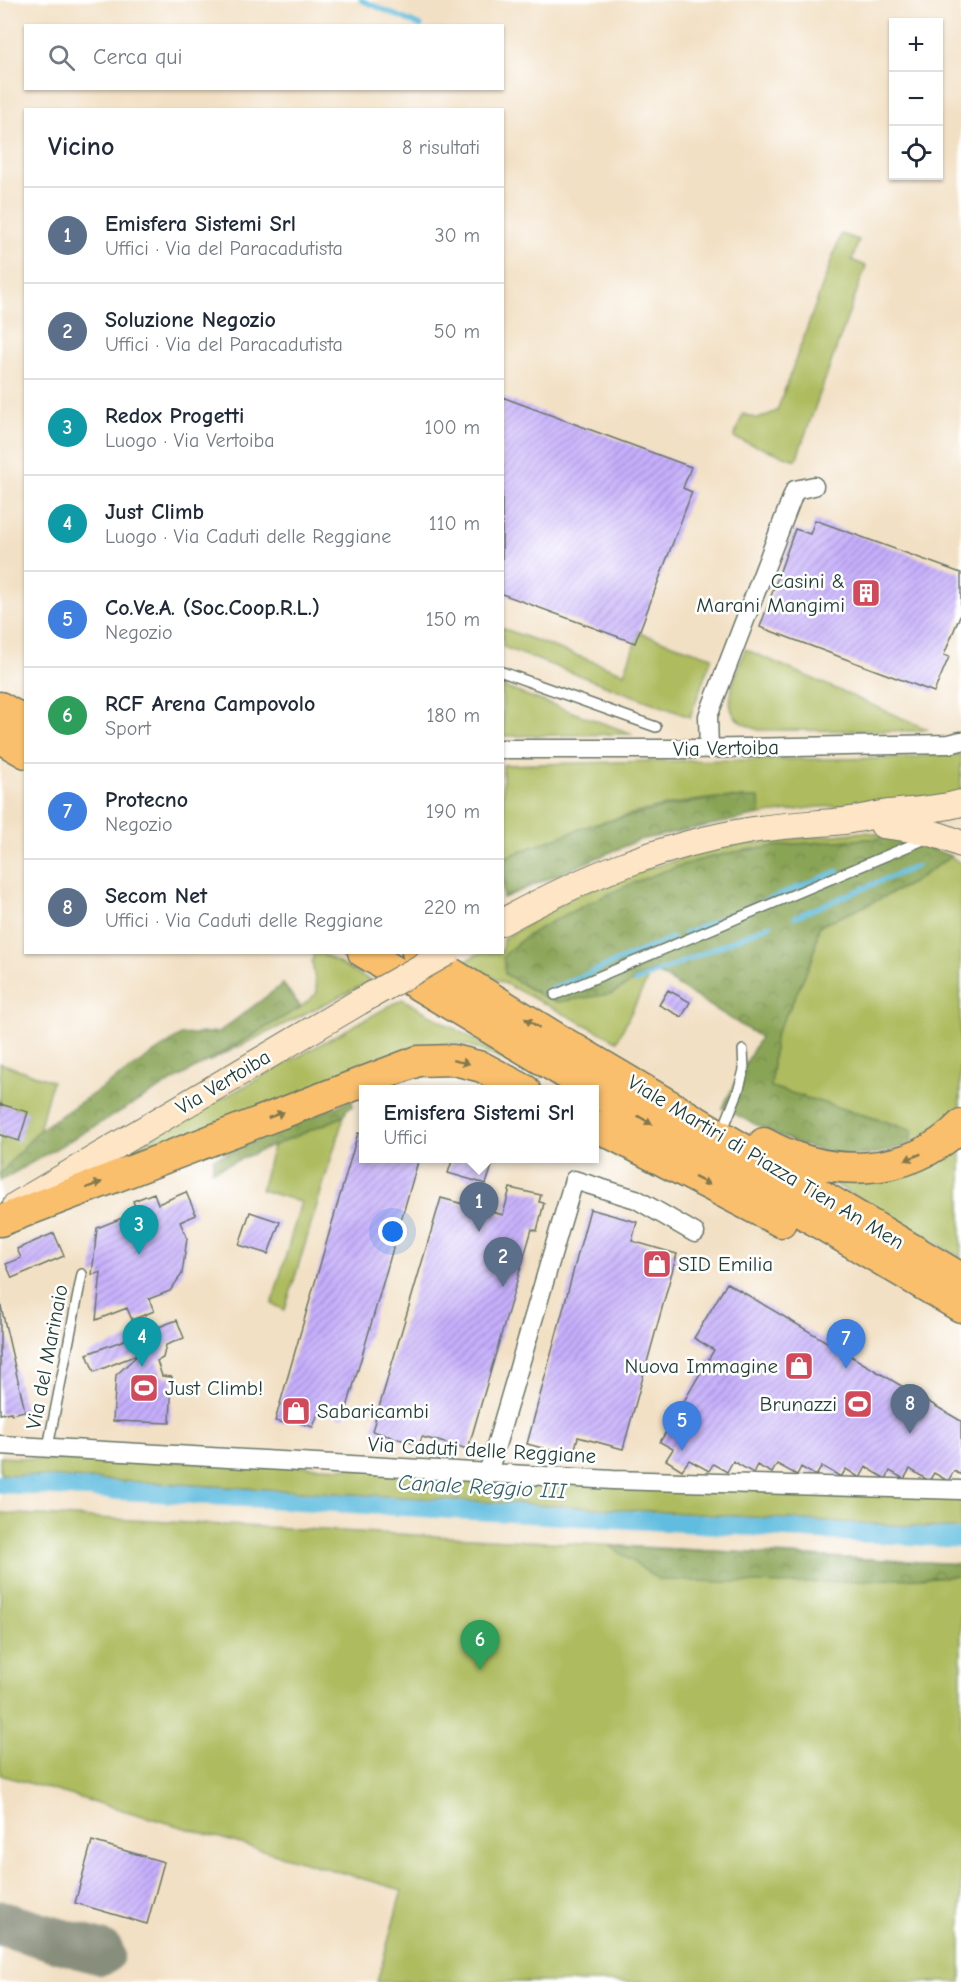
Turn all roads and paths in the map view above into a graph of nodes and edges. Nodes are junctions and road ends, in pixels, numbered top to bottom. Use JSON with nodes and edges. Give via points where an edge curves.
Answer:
{"nodes":[{"id":1,"x":814,"y":486,"type":"dead end"},
{"id":2,"x":504,"y":673,"type":"edge"},
{"id":3,"x":0,"y":707,"type":"edge"},
{"id":4,"x":24,"y":721,"type":"edge"},
{"id":5,"x":656,"y":727,"type":"dead end"},
{"id":6,"x":0,"y":738,"type":"edge"},
{"id":7,"x":957,"y":744,"type":"edge"},
{"id":8,"x":504,"y":749,"type":"edge"},
{"id":9,"x":708,"y":749,"type":"junction"},
{"id":10,"x":24,"y":752,"type":"edge"},
{"id":11,"x":961,"y":803,"type":"edge"},
{"id":12,"x":847,"y":820,"type":"junction"},
{"id":13,"x":950,"y":839,"type":"edge"},
{"id":14,"x":504,"y":921,"type":"edge"},
{"id":15,"x":366,"y":954,"type":"edge"},
{"id":16,"x":420,"y":954,"type":"edge"},
{"id":17,"x":444,"y":954,"type":"edge"},
{"id":18,"x":555,"y":996,"type":"dead end"},
{"id":19,"x":558,"y":1040,"type":"junction"},
{"id":20,"x":743,"y":1050,"type":"dead end"},
{"id":21,"x":517,"y":1085,"type":"edge"},
{"id":22,"x":586,"y":1085,"type":"edge"},
{"id":23,"x":599,"y":1093,"type":"edge"},
{"id":24,"x":726,"y":1122,"type":"junction"},
{"id":25,"x":961,"y":1125,"type":"edge"},
{"id":26,"x":599,"y":1128,"type":"edge"},
{"id":27,"x":0,"y":1215,"type":"edge"},
{"id":28,"x":0,"y":1221,"type":"edge"},
{"id":29,"x":695,"y":1233,"type":"dead end"},
{"id":30,"x":82,"y":1274,"type":"dead end"},
{"id":31,"x":961,"y":1278,"type":"edge"},
{"id":32,"x":961,"y":1307,"type":"edge"},
{"id":33,"x":0,"y":1445,"type":"edge"},
{"id":34,"x":48,"y":1447,"type":"junction"},
{"id":35,"x":488,"y":1473,"type":"junction"},
{"id":36,"x":961,"y":1490,"type":"edge"}],
"edges":[{"from":1,"to":9,"type":"street","via":[[795,490],[708,716]]},
{"from":2,"to":5,"type":"lane"},
{"from":3,"to":4,"type":"highway"},
{"from":6,"to":10,"type":"highway"},
{"from":7,"to":9,"type":"street","name":"Via Vertoiba"},
{"from":8,"to":9,"type":"street","name":"Via Vertoiba"},
{"from":11,"to":12,"type":"main road"},
{"from":12,"to":13,"type":"main road","via":[[922,830]]},
{"from":12,"to":14,"type":"main road","via":[[753,830],[666,850],[592,876]]},
{"from":13,"to":18,"type":"lane"},
{"from":15,"to":22,"type":"highway","name":"Viale Martiri di Piazza Tien An Men"},
{"from":19,"to":16,"type":"highway","name":"Viale Martiri di Piazza Tien An Men","one_way":true},
{"from":17,"to":27,"type":"main road","name":"Via Vertoiba","bridge":true},
{"from":19,"to":24,"type":"highway","via":[[628,1065]]},
{"from":19,"to":31,"type":"highway","name":"Viale Martiri di Piazza Tien An Men"},
{"from":20,"to":24,"type":"lane","via":[[744,1070]]},
{"from":28,"to":21,"type":"highway","one_way":true,"via":[[418,1061],[454,1060],[482,1067]]},
{"from":23,"to":32,"type":"highway","name":"Viale Martiri di Piazza Tien An Men","one_way":true},
{"from":25,"to":24,"type":"highway","one_way":true,"via":[[917,1156],[892,1166],[864,1169],[805,1161]]},
{"from":26,"to":32,"type":"highway","one_way":true,"via":[[867,1267]]},
{"from":29,"to":35,"type":"street","via":[[636,1199],[574,1180]]},
{"from":30,"to":34,"type":"lane","name":"Via del Marinaio"},
{"from":33,"to":34,"type":"street","name":"Via Caduti delle Reggiane"},
{"from":34,"to":35,"type":"street","name":"Via Caduti delle Reggiane"},
{"from":35,"to":36,"type":"street","name":"Via Caduti delle Reggiane"}]}
